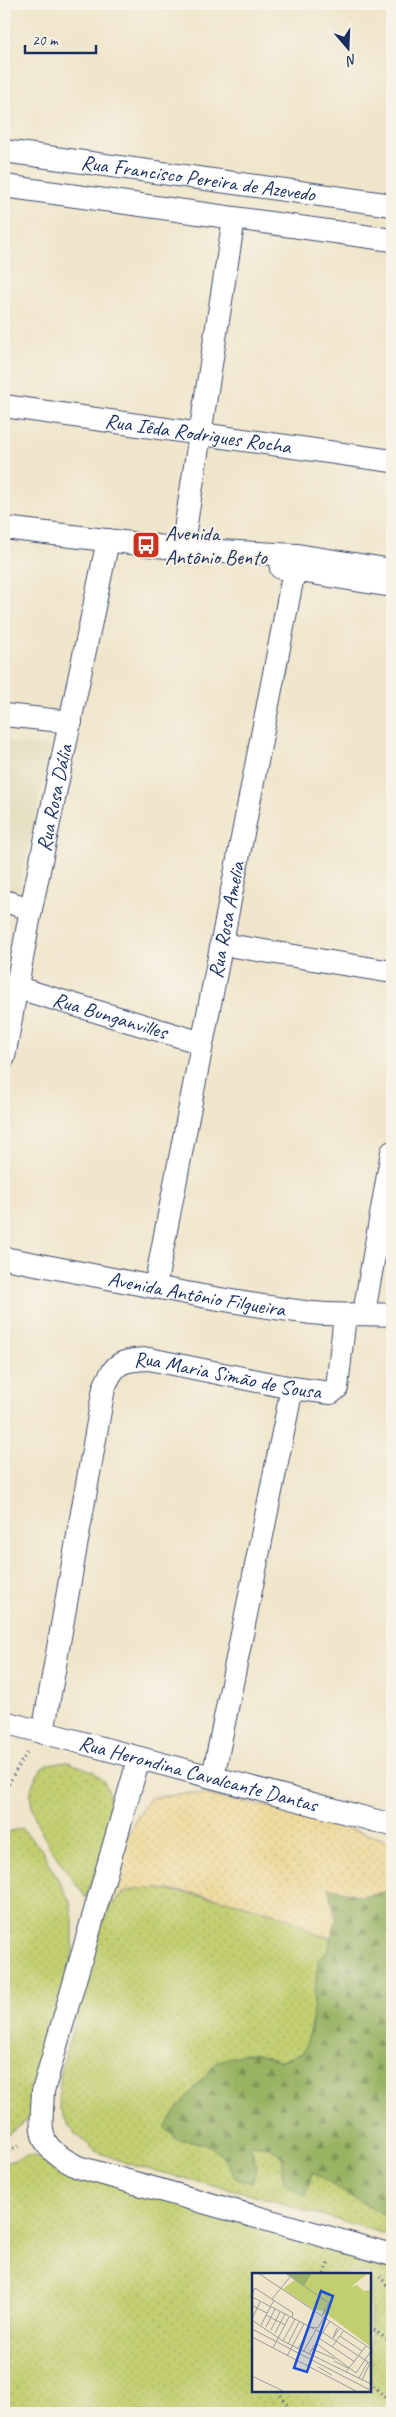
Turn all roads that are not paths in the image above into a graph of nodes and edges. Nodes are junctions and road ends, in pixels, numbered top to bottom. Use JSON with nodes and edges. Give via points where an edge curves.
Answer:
{"nodes":[{"id":1,"x":4,"y":151,"type":"edge"},
{"id":2,"x":4,"y":186,"type":"edge"},
{"id":3,"x":392,"y":206,"type":"edge"},
{"id":4,"x":234,"y":218,"type":"junction"},
{"id":5,"x":392,"y":240,"type":"edge"},
{"id":6,"x":4,"y":406,"type":"edge"},
{"id":7,"x":200,"y":433,"type":"junction"},
{"id":8,"x":392,"y":460,"type":"edge"},
{"id":9,"x":4,"y":528,"type":"edge"},
{"id":10,"x":108,"y":540,"type":"junction"},
{"id":11,"x":182,"y":549,"type":"junction"},
{"id":12,"x":296,"y":562,"type":"junction"},
{"id":13,"x":392,"y":570,"type":"edge"},
{"id":14,"x":392,"y":586,"type":"edge"},
{"id":15,"x":4,"y":715,"type":"edge"},
{"id":16,"x":71,"y":722,"type":"junction"},
{"id":17,"x":4,"y":901,"type":"edge"},
{"id":18,"x":32,"y":909,"type":"junction"},
{"id":19,"x":221,"y":944,"type":"junction"},
{"id":20,"x":392,"y":972,"type":"edge"},
{"id":21,"x":18,"y":988,"type":"junction"},
{"id":22,"x":202,"y":1043,"type":"junction"},
{"id":23,"x":4,"y":1057,"type":"edge"},
{"id":24,"x":392,"y":1152,"type":"edge"},
{"id":25,"x":4,"y":1258,"type":"edge"},
{"id":26,"x":155,"y":1287,"type":"junction"},
{"id":27,"x":354,"y":1314,"type":"junction"},
{"id":28,"x":392,"y":1315,"type":"edge"},
{"id":29,"x":292,"y":1388,"type":"junction"},
{"id":30,"x":4,"y":1722,"type":"edge"},
{"id":31,"x":43,"y":1733,"type":"junction"},
{"id":32,"x":139,"y":1758,"type":"junction"},
{"id":33,"x":213,"y":1777,"type":"junction"},
{"id":34,"x":392,"y":1824,"type":"edge"},
{"id":35,"x":392,"y":2255,"type":"edge"}],
"edges":[{"from":1,"to":3,"type":"street","name":"Rua Francisco Pereira de Azevedo"},
{"from":2,"to":4,"type":"street","name":"Rua Francisco Pereira de Azevedo"},
{"from":4,"to":5,"type":"street","name":"Rua Francisco Pereira de Azevedo"},
{"from":4,"to":7,"type":"street"},
{"from":6,"to":7,"type":"street","name":"Rua Iêda Rodrigues Rocha"},
{"from":7,"to":8,"type":"street","name":"Rua Iêda Rodrigues Rocha"},
{"from":7,"to":11,"type":"street"},
{"from":9,"to":10,"type":"street"},
{"from":10,"to":11,"type":"street"},
{"from":10,"to":16,"type":"street","name":"Rua Rosa Dália"},
{"from":11,"to":12,"type":"street"},
{"from":12,"to":13,"type":"street"},
{"from":12,"to":14,"type":"street"},
{"from":12,"to":19,"type":"street","name":"Rua Rosa Amelia"},
{"from":15,"to":16,"type":"street"},
{"from":16,"to":18,"type":"street","name":"Rua Rosa Dália"},
{"from":17,"to":18,"type":"street"},
{"from":18,"to":21,"type":"street","name":"Rua Rosa Dália"},
{"from":19,"to":20,"type":"street"},
{"from":19,"to":22,"type":"street","name":"Rua Rosa Amelia"},
{"from":21,"to":22,"type":"street","name":"Rua Bunganvilles"},
{"from":21,"to":23,"type":"street","name":"Rua Rosa Dália"},
{"from":22,"to":26,"type":"street","name":"Rua Rosa Amelia"},
{"from":24,"to":27,"type":"street"},
{"from":25,"to":26,"type":"street","name":"Avenida Antônio Filgueira"},
{"from":26,"to":27,"type":"street","name":"Avenida Antônio Filgueira","via":[[313,1313]]},
{"from":27,"to":28,"type":"street","name":"Avenida Antônio Filgueira"},
{"from":27,"to":29,"type":"street","name":"Rua Maria Simão de Sousa","via":[[334,1392],[328,1394]]},
{"from":29,"to":31,"type":"street","name":"Rua Maria Simão de Sousa","via":[[149,1359],[119,1363],[110,1373],[104,1388]]},
{"from":29,"to":33,"type":"street"},
{"from":30,"to":31,"type":"street","name":"Rua Herondina Cavalcante Dantas"},
{"from":31,"to":32,"type":"street","name":"Rua Herondina Cavalcante Dantas"},
{"from":32,"to":33,"type":"street","name":"Rua Herondina Cavalcante Dantas"},
{"from":32,"to":35,"type":"street","via":[[43,2091],[43,2141],[56,2156],[78,2167]]},
{"from":33,"to":34,"type":"street","name":"Rua Herondina Cavalcante Dantas"}]}
